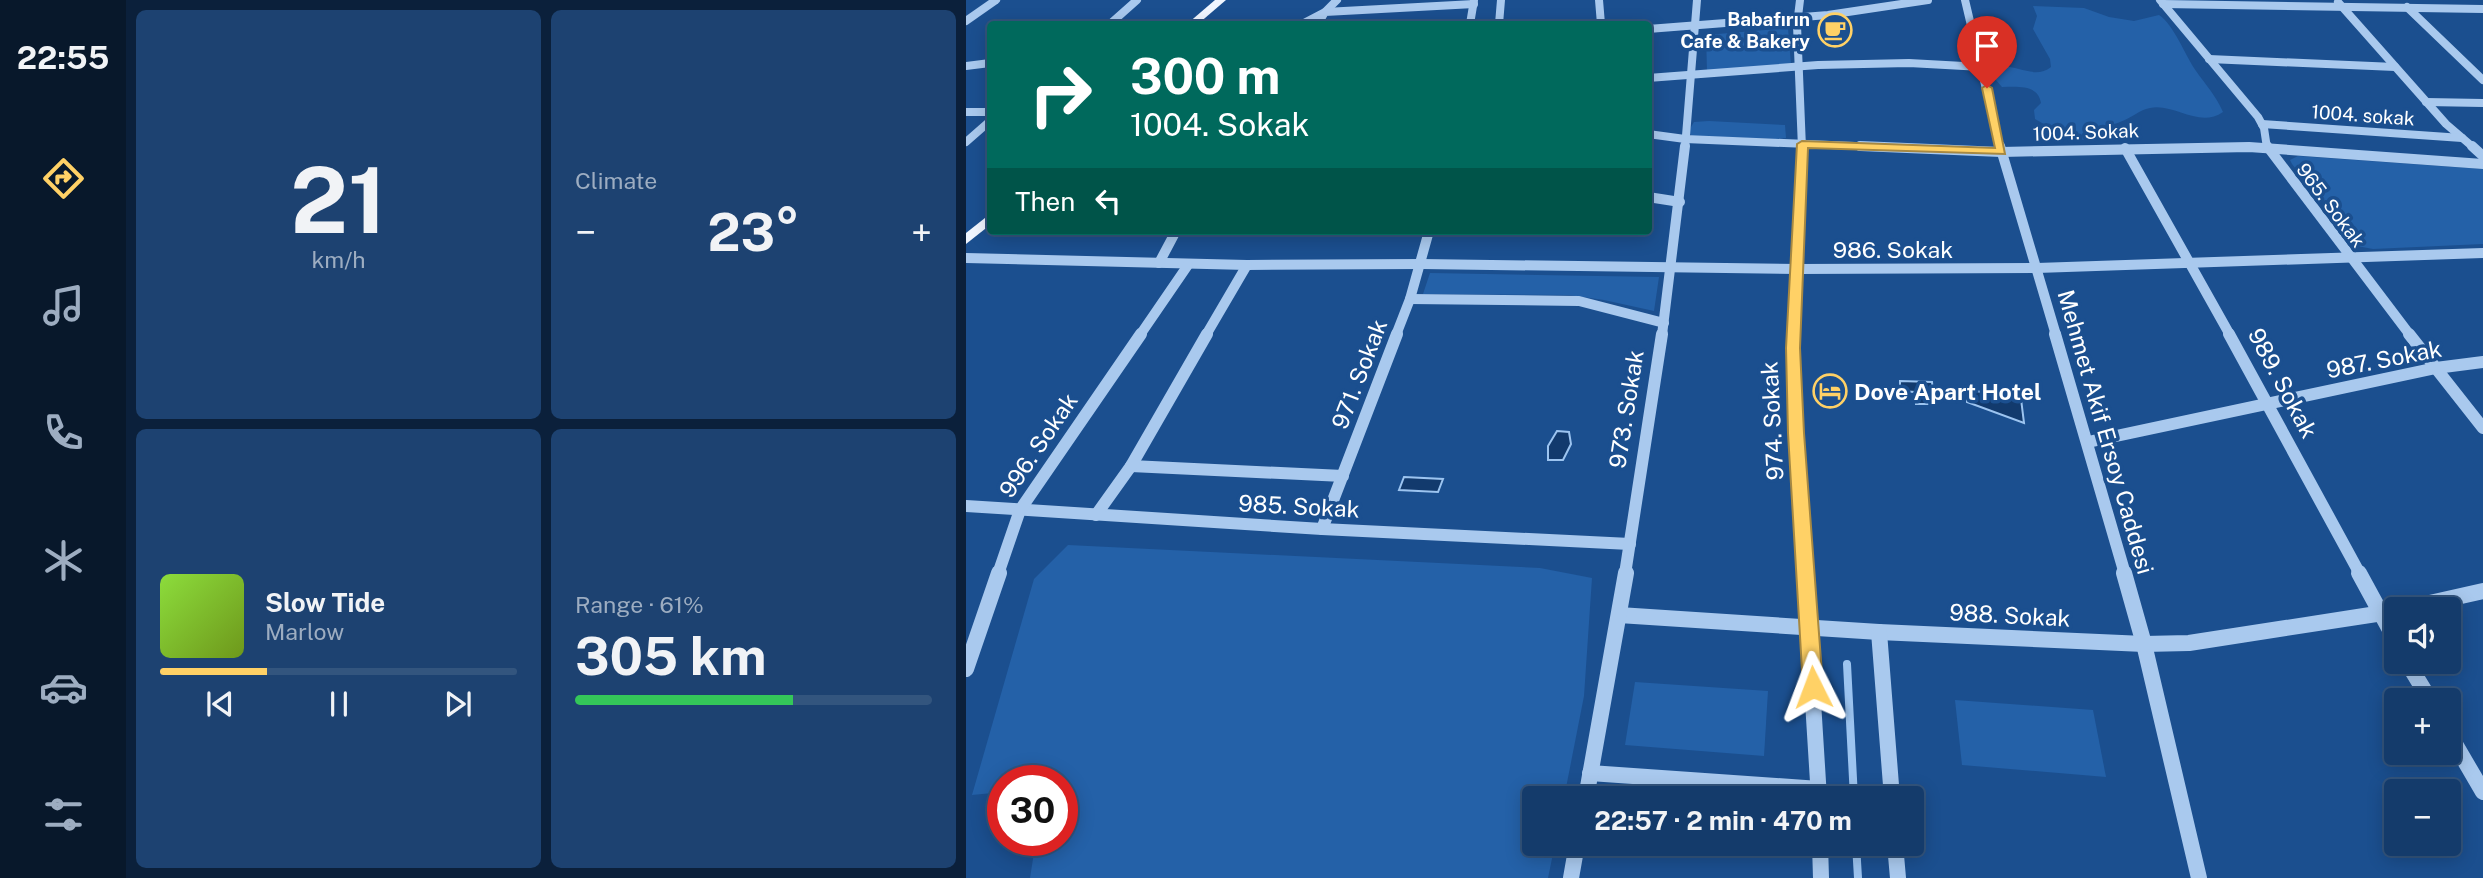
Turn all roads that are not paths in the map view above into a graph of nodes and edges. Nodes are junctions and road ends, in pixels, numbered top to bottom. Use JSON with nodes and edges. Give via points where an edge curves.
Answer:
{"nodes":[{"id":1,"x":996,"y":0,"type":"edge"},
{"id":2,"x":1137,"y":0,"type":"edge"},
{"id":3,"x":1221,"y":0,"type":"edge"},
{"id":4,"x":1228,"y":0,"type":"edge"},
{"id":5,"x":1337,"y":0,"type":"edge"},
{"id":6,"x":1501,"y":0,"type":"edge"},
{"id":7,"x":1599,"y":0,"type":"edge"},
{"id":8,"x":1697,"y":0,"type":"edge"},
{"id":9,"x":1800,"y":0,"type":"edge"},
{"id":10,"x":1928,"y":0,"type":"edge"},
{"id":11,"x":1965,"y":0,"type":"edge"},
{"id":12,"x":1474,"y":2,"type":"edge"},
{"id":13,"x":2162,"y":2,"type":"edge"},
{"id":14,"x":2338,"y":3,"type":"edge"},
{"id":15,"x":2407,"y":7,"type":"junction"},
{"id":16,"x":2483,"y":9,"type":"edge"},
{"id":17,"x":1325,"y":12,"type":"junction"},
{"id":18,"x":1799,"y":18,"type":"junction"},
{"id":19,"x":966,"y":20,"type":"edge"},
{"id":20,"x":1113,"y":21,"type":"edge"},
{"id":21,"x":1196,"y":21,"type":"edge"},
{"id":22,"x":1211,"y":21,"type":"edge"},
{"id":23,"x":1308,"y":21,"type":"edge"},
{"id":24,"x":1320,"y":21,"type":"edge"},
{"id":25,"x":1471,"y":21,"type":"edge"},
{"id":26,"x":1499,"y":21,"type":"edge"},
{"id":27,"x":1601,"y":21,"type":"edge"},
{"id":28,"x":1696,"y":25,"type":"junction"},
{"id":29,"x":1652,"y":29,"type":"edge"},
{"id":30,"x":2209,"y":59,"type":"junction"},
{"id":31,"x":987,"y":63,"type":"edge"},
{"id":32,"x":966,"y":66,"type":"edge"},
{"id":33,"x":1800,"y":67,"type":"junction"},
{"id":34,"x":1982,"y":67,"type":"junction"},
{"id":35,"x":2395,"y":67,"type":"junction"},
{"id":36,"x":1690,"y":77,"type":"junction"},
{"id":37,"x":1652,"y":78,"type":"edge"},
{"id":38,"x":2483,"y":80,"type":"edge"},
{"id":39,"x":2426,"y":102,"type":"junction"},
{"id":40,"x":2483,"y":103,"type":"edge"},
{"id":41,"x":966,"y":112,"type":"edge"},
{"id":42,"x":987,"y":112,"type":"edge"},
{"id":43,"x":987,"y":124,"type":"edge"},
{"id":44,"x":2262,"y":124,"type":"junction"},
{"id":45,"x":1652,"y":135,"type":"edge"},
{"id":46,"x":2462,"y":138,"type":"junction"},
{"id":47,"x":1685,"y":139,"type":"junction"},
{"id":48,"x":966,"y":142,"type":"edge"},
{"id":49,"x":1802,"y":144,"type":"junction"},
{"id":50,"x":2125,"y":148,"type":"junction"},
{"id":51,"x":2267,"y":148,"type":"junction"},
{"id":52,"x":2001,"y":152,"type":"junction"},
{"id":53,"x":2483,"y":156,"type":"edge"},
{"id":54,"x":2483,"y":164,"type":"edge"},
{"id":55,"x":1652,"y":198,"type":"edge"},
{"id":56,"x":1680,"y":202,"type":"junction"},
{"id":57,"x":987,"y":221,"type":"edge"},
{"id":58,"x":1174,"y":235,"type":"edge"},
{"id":59,"x":1428,"y":235,"type":"edge"},
{"id":60,"x":966,"y":240,"type":"edge"},
{"id":61,"x":2483,"y":253,"type":"edge"},
{"id":62,"x":966,"y":258,"type":"edge"},
{"id":63,"x":2350,"y":259,"type":"junction"},
{"id":64,"x":1158,"y":263,"type":"junction"},
{"id":65,"x":1422,"y":264,"type":"junction"},
{"id":66,"x":2192,"y":264,"type":"junction"},
{"id":67,"x":1188,"y":265,"type":"junction"},
{"id":68,"x":1247,"y":265,"type":"junction"},
{"id":69,"x":1671,"y":267,"type":"junction"},
{"id":70,"x":2037,"y":268,"type":"junction"},
{"id":71,"x":1798,"y":269,"type":"junction"},
{"id":72,"x":1410,"y":299,"type":"junction"},
{"id":73,"x":1664,"y":323,"type":"junction"},
{"id":74,"x":2483,"y":362,"type":"edge"},
{"id":75,"x":2436,"y":368,"type":"junction"},
{"id":76,"x":2269,"y":404,"type":"junction"},
{"id":77,"x":2483,"y":428,"type":"edge"},
{"id":78,"x":2088,"y":442,"type":"junction"},
{"id":79,"x":1131,"y":466,"type":"junction"},
{"id":80,"x":1343,"y":476,"type":"junction"},
{"id":81,"x":966,"y":506,"type":"edge"},
{"id":82,"x":1020,"y":510,"type":"junction"},
{"id":83,"x":1096,"y":515,"type":"junction"},
{"id":84,"x":1322,"y":529,"type":"junction"},
{"id":85,"x":1630,"y":544,"type":"junction"},
{"id":86,"x":2483,"y":591,"type":"edge"},
{"id":87,"x":2456,"y":597,"type":"edge"},
{"id":88,"x":2384,"y":613,"type":"edge"},
{"id":89,"x":2380,"y":614,"type":"junction"},
{"id":90,"x":1619,"y":615,"type":"junction"},
{"id":91,"x":2384,"y":621,"type":"edge"},
{"id":92,"x":1810,"y":627,"type":"junction"},
{"id":93,"x":1879,"y":632,"type":"junction"},
{"id":94,"x":2144,"y":644,"type":"junction"},
{"id":95,"x":966,"y":669,"type":"edge"},
{"id":96,"x":2461,"y":754,"type":"edge"},
{"id":97,"x":1590,"y":773,"type":"junction"},
{"id":98,"x":1588,"y":786,"type":"edge"},
{"id":99,"x":1739,"y":786,"type":"edge"},
{"id":100,"x":1819,"y":786,"type":"edge"},
{"id":101,"x":1891,"y":786,"type":"edge"},
{"id":102,"x":2483,"y":792,"type":"edge"},
{"id":103,"x":1575,"y":856,"type":"edge"},
{"id":104,"x":1820,"y":856,"type":"edge"},
{"id":105,"x":1896,"y":856,"type":"edge"},
{"id":106,"x":1571,"y":878,"type":"edge"},
{"id":107,"x":1821,"y":878,"type":"edge"},
{"id":108,"x":1898,"y":878,"type":"edge"},
{"id":109,"x":2199,"y":878,"type":"edge"}],
"edges":[{"from":1,"to":19,"type":"street"},
{"from":2,"to":20,"type":"street"},
{"from":3,"to":21,"type":"main road"},
{"from":4,"to":22,"type":"main road"},
{"from":5,"to":17,"type":"street"},
{"from":6,"to":26,"type":"street"},
{"from":7,"to":27,"type":"street"},
{"from":8,"to":28,"type":"street","name":"973. Sokak"},
{"from":9,"to":18,"type":"street","name":"974. Sokak"},
{"from":10,"to":18,"type":"street"},
{"from":11,"to":34,"type":"street","name":"Mehmet Akif Ersoy Caddesi"},
{"from":12,"to":17,"type":"street"},
{"from":12,"to":25,"type":"street"},
{"from":13,"to":14,"type":"street"},
{"from":13,"to":30,"type":"street","name":"965. Sokak"},
{"from":14,"to":15,"type":"street"},
{"from":14,"to":35,"type":"street"},
{"from":15,"to":16,"type":"street"},
{"from":15,"to":38,"type":"street"},
{"from":17,"to":23,"type":"street"},
{"from":17,"to":24,"type":"street"},
{"from":18,"to":28,"type":"street"},
{"from":18,"to":33,"type":"street","name":"974. Sokak"},
{"from":28,"to":29,"type":"street"},
{"from":28,"to":36,"type":"street","name":"973. Sokak"},
{"from":30,"to":35,"type":"street"},
{"from":30,"to":44,"type":"street","name":"965. Sokak"},
{"from":31,"to":32,"type":"street"},
{"from":33,"to":34,"type":"street","via":[[1909,63]]},
{"from":33,"to":36,"type":"street"},
{"from":33,"to":49,"type":"street","name":"974. Sokak"},
{"from":34,"to":52,"type":"street","name":"Mehmet Akif Ersoy Caddesi"},
{"from":35,"to":39,"type":"street"},
{"from":36,"to":37,"type":"street"},
{"from":36,"to":47,"type":"street","name":"973. Sokak"},
{"from":39,"to":40,"type":"street"},
{"from":39,"to":46,"type":"street"},
{"from":41,"to":42,"type":"street"},
{"from":43,"to":48,"type":"street"},
{"from":44,"to":46,"type":"street","name":"1004. sokak"},
{"from":44,"to":51,"type":"street","name":"965. Sokak"},
{"from":45,"to":47,"type":"street","name":"1004. Sokak"},
{"from":46,"to":53,"type":"street"},
{"from":47,"to":49,"type":"street","name":"1004. Sokak"},
{"from":47,"to":56,"type":"street","name":"973. Sokak"},
{"from":49,"to":52,"type":"street","name":"1004. Sokak"},
{"from":49,"to":71,"type":"street","name":"974. Sokak"},
{"from":50,"to":51,"type":"street","name":"1004. Sokak"},
{"from":50,"to":52,"type":"street","name":"1004. Sokak"},
{"from":50,"to":66,"type":"street","name":"989. Sokak"},
{"from":51,"to":54,"type":"street","name":"1004. Sokak"},
{"from":51,"to":63,"type":"street","name":"965. Sokak"},
{"from":52,"to":70,"type":"street","name":"Mehmet Akif Ersoy Caddesi"},
{"from":55,"to":56,"type":"street"},
{"from":56,"to":69,"type":"street","name":"973. Sokak"},
{"from":57,"to":60,"type":"main road"},
{"from":58,"to":64,"type":"street"},
{"from":59,"to":65,"type":"street","name":"971. Sokak"},
{"from":61,"to":63,"type":"street","name":"986. Sokak"},
{"from":62,"to":64,"type":"street","name":"986. Sokak"},
{"from":63,"to":66,"type":"street","name":"986. Sokak"},
{"from":63,"to":75,"type":"street","name":"965. Sokak"},
{"from":64,"to":67,"type":"street","name":"986. Sokak"},
{"from":65,"to":68,"type":"street","name":"986. Sokak"},
{"from":65,"to":69,"type":"street","name":"986. Sokak"},
{"from":65,"to":72,"type":"street","name":"971. Sokak"},
{"from":66,"to":70,"type":"street","name":"986. Sokak"},
{"from":66,"to":76,"type":"street","name":"989. Sokak"},
{"from":67,"to":68,"type":"street","name":"986. Sokak"},
{"from":67,"to":82,"type":"street","name":"996. Sokak"},
{"from":68,"to":79,"type":"street"},
{"from":69,"to":71,"type":"street","name":"986. Sokak"},
{"from":69,"to":73,"type":"street","name":"973. Sokak"},
{"from":70,"to":71,"type":"street","name":"986. Sokak"},
{"from":70,"to":78,"type":"street","name":"Mehmet Akif Ersoy Caddesi"},
{"from":71,"to":92,"type":"street","name":"974. Sokak","via":[[1793,348]]},
{"from":72,"to":73,"type":"street","via":[[1579,301]]},
{"from":72,"to":80,"type":"street","name":"971. Sokak"},
{"from":73,"to":85,"type":"street","name":"973. Sokak"},
{"from":74,"to":75,"type":"street","name":"987. Sokak"},
{"from":75,"to":76,"type":"street","name":"987. Sokak"},
{"from":75,"to":77,"type":"street","name":"965. Sokak"},
{"from":76,"to":78,"type":"street","name":"987. Sokak"},
{"from":76,"to":89,"type":"street","name":"989. Sokak"},
{"from":78,"to":94,"type":"street","name":"Mehmet Akif Ersoy Caddesi"},
{"from":79,"to":80,"type":"street"},
{"from":79,"to":83,"type":"street"},
{"from":80,"to":84,"type":"street","name":"971. Sokak"},
{"from":81,"to":82,"type":"street","name":"985. Sokak"},
{"from":82,"to":83,"type":"street","name":"985. Sokak"},
{"from":82,"to":95,"type":"street","name":"996. Sokak"},
{"from":83,"to":84,"type":"street","name":"985. Sokak"},
{"from":84,"to":85,"type":"street","name":"985. Sokak"},
{"from":85,"to":90,"type":"street","name":"973. Sokak"},
{"from":86,"to":87,"type":"street"},
{"from":88,"to":89,"type":"street","name":"988. Sokak"},
{"from":89,"to":91,"type":"street","name":"989. Sokak"},
{"from":89,"to":94,"type":"street","name":"988. Sokak","via":[[2189,643]]},
{"from":90,"to":92,"type":"street","name":"988. Sokak"},
{"from":90,"to":97,"type":"street","name":"973. Sokak"},
{"from":92,"to":93,"type":"street","name":"988. Sokak"},
{"from":92,"to":100,"type":"street","name":"974. Sokak"},
{"from":93,"to":94,"type":"street","name":"988. Sokak"},
{"from":93,"to":101,"type":"street"},
{"from":94,"to":109,"type":"street","name":"Mehmet Akif Ersoy Caddesi"},
{"from":96,"to":102,"type":"street"},
{"from":97,"to":98,"type":"street","name":"973. Sokak"},
{"from":97,"to":99,"type":"street"},
{"from":103,"to":106,"type":"street"},
{"from":104,"to":107,"type":"street"},
{"from":105,"to":108,"type":"street"}]}
